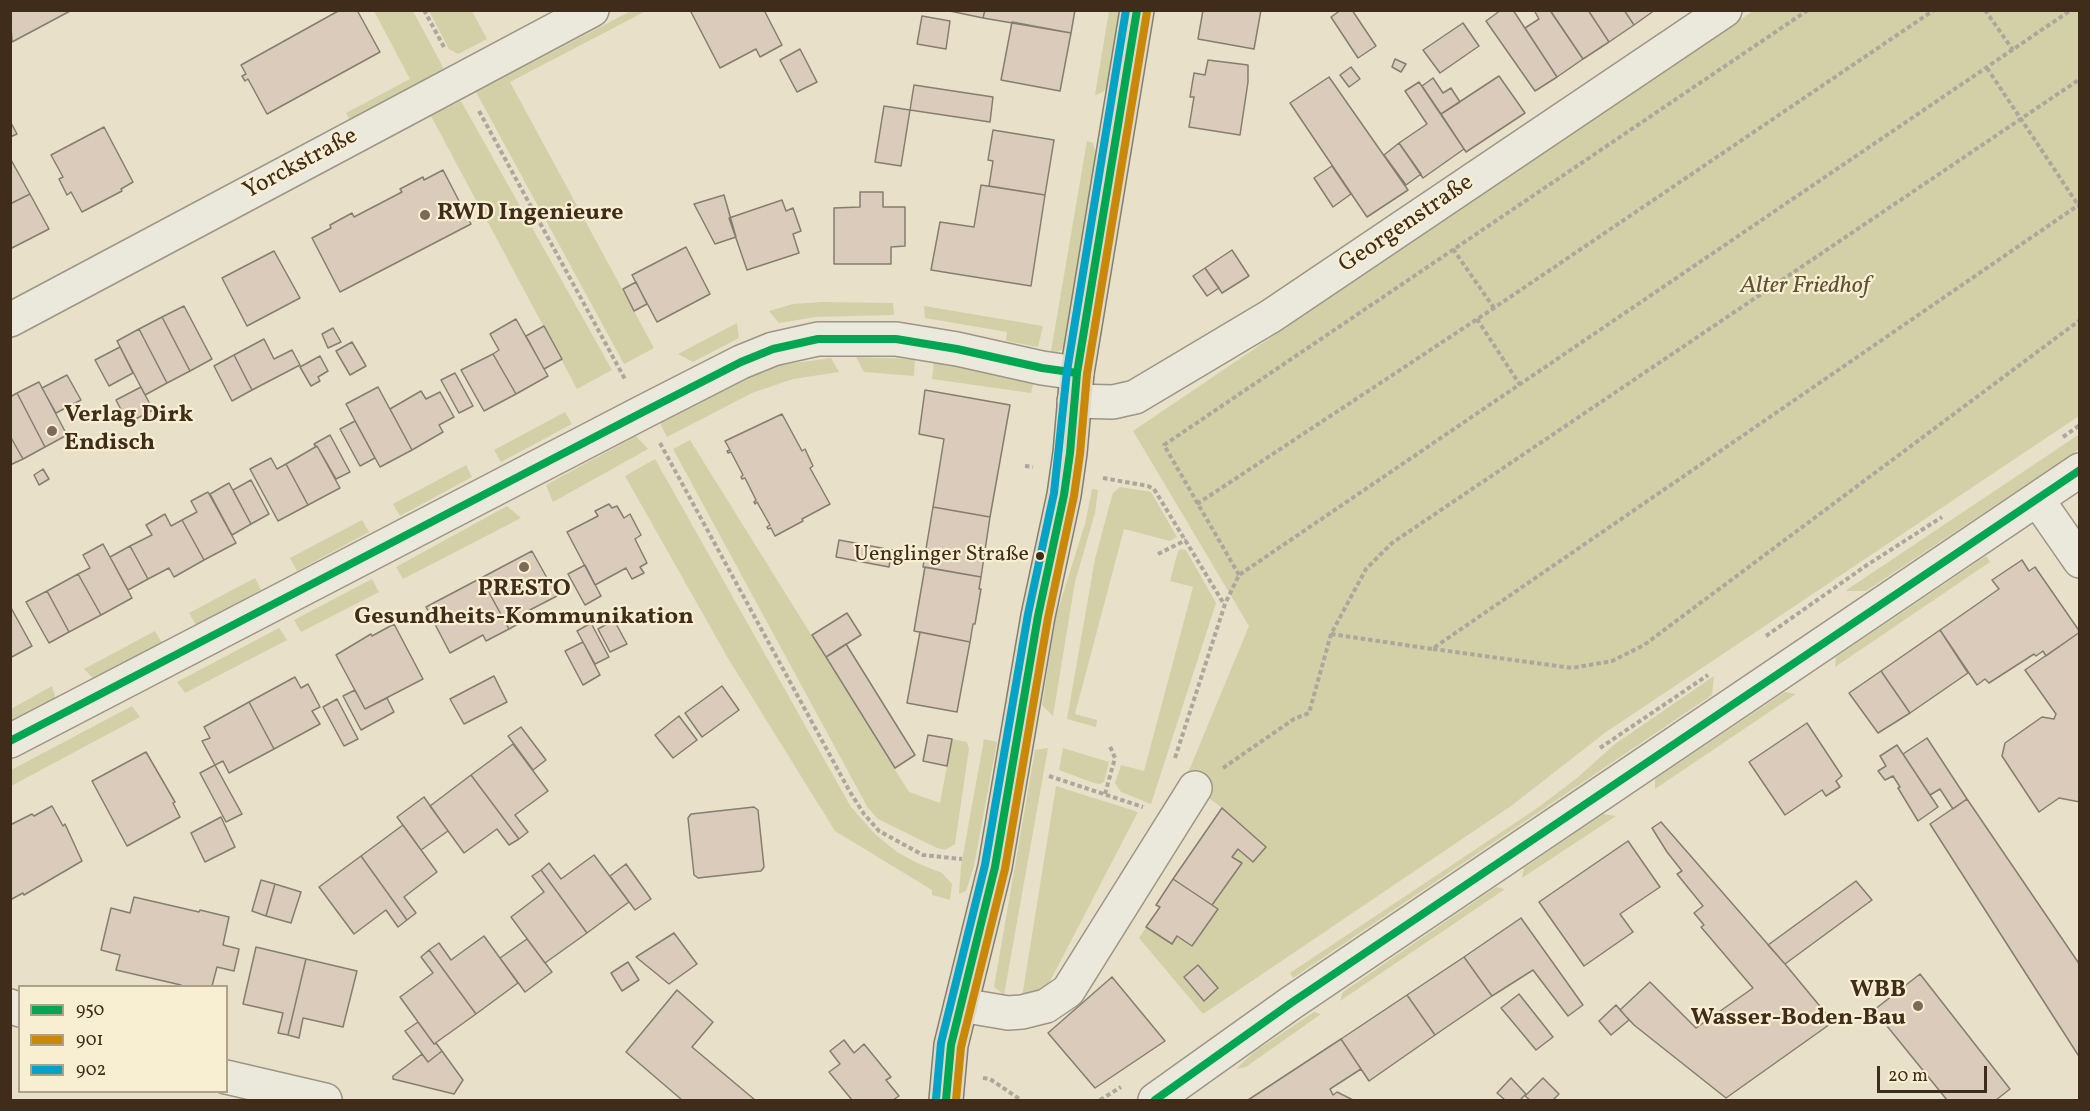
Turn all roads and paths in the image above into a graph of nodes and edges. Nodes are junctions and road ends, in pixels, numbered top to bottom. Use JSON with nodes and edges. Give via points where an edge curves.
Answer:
{"nodes":[{"id":1,"x":424,"y":10,"type":"edge"},
{"id":2,"x":592,"y":10,"type":"edge"},
{"id":3,"x":1137,"y":10,"type":"edge"},
{"id":4,"x":1725,"y":10,"type":"edge"},
{"id":5,"x":1808,"y":10,"type":"edge"},
{"id":6,"x":1934,"y":10,"type":"edge"},
{"id":7,"x":1985,"y":10,"type":"edge"},
{"id":8,"x":2071,"y":10,"type":"edge"},
{"id":9,"x":2013,"y":50,"type":"junction"},
{"id":10,"x":1987,"y":68,"type":"junction"},
{"id":11,"x":461,"y":79,"type":"junction"},
{"id":12,"x":2079,"y":80,"type":"edge"},
{"id":13,"x":2022,"y":119,"type":"junction"},
{"id":14,"x":2079,"y":206,"type":"edge"},
{"id":15,"x":1453,"y":249,"type":"junction"},
{"id":16,"x":1494,"y":308,"type":"junction"},
{"id":17,"x":1477,"y":319,"type":"junction"},
{"id":18,"x":10,"y":320,"type":"edge"},
{"id":19,"x":2079,"y":320,"type":"edge"},
{"id":20,"x":1520,"y":385,"type":"junction"},
{"id":21,"x":1076,"y":387,"type":"junction"},
{"id":22,"x":643,"y":412,"type":"junction"},
{"id":23,"x":1024,"y":466,"type":"dead end"},
{"id":24,"x":2079,"y":470,"type":"edge"},
{"id":25,"x":1067,"y":472,"type":"junction"},
{"id":26,"x":2037,"y":499,"type":"junction"},
{"id":27,"x":1197,"y":504,"type":"junction"},
{"id":28,"x":1186,"y":540,"type":"junction"},
{"id":29,"x":1158,"y":554,"type":"dead end"},
{"id":30,"x":2079,"y":561,"type":"edge"},
{"id":31,"x":1239,"y":575,"type":"junction"},
{"id":32,"x":1225,"y":604,"type":"junction"},
{"id":33,"x":1331,"y":634,"type":"junction"},
{"id":34,"x":1432,"y":649,"type":"junction"},
{"id":35,"x":10,"y":741,"type":"edge"},
{"id":36,"x":1109,"y":744,"type":"dead end"},
{"id":37,"x":1049,"y":776,"type":"dead end"},
{"id":38,"x":1183,"y":777,"type":"junction"},
{"id":39,"x":1105,"y":794,"type":"junction"},
{"id":40,"x":1138,"y":805,"type":"dead end"},
{"id":41,"x":923,"y":855,"type":"dead end"},
{"id":42,"x":961,"y":1005,"type":"junction"},
{"id":43,"x":228,"y":1077,"type":"edge"},
{"id":44,"x":1159,"y":1099,"type":"edge"},
{"id":45,"x":325,"y":1101,"type":"edge"},
{"id":46,"x":946,"y":1101,"type":"edge"}],
"edges":[{"from":1,"to":11,"type":"path"},
{"from":2,"to":11,"type":"street","name":"Yorckstraße"},
{"from":3,"to":21,"type":"main road"},
{"from":4,"to":21,"type":"street","name":"Georgenstraße","via":[[1261,322],[1135,397],[1113,402]]},
{"from":5,"to":15,"type":"path"},
{"from":6,"to":16,"type":"path"},
{"from":7,"to":9,"type":"path"},
{"from":8,"to":9,"type":"path"},
{"from":9,"to":10,"type":"path"},
{"from":10,"to":13,"type":"path"},
{"from":10,"to":20,"type":"path"},
{"from":11,"to":18,"type":"street","name":"Yorckstraße"},
{"from":11,"to":22,"type":"path"},
{"from":12,"to":13,"type":"path"},
{"from":13,"to":14,"type":"path"},
{"from":13,"to":33,"type":"path","via":[[1392,543],[1366,569]]},
{"from":14,"to":34,"type":"path"},
{"from":15,"to":16,"type":"path"},
{"from":15,"to":27,"type":"path","via":[[1164,446]]},
{"from":16,"to":17,"type":"path"},
{"from":17,"to":20,"type":"path"},
{"from":17,"to":27,"type":"path"},
{"from":19,"to":34,"type":"path","via":[[1644,645],[1612,661],[1572,668]]},
{"from":20,"to":31,"type":"path"},
{"from":21,"to":22,"type":"street","name":"Georgenstraße","via":[[1042,368],[957,349],[896,339],[818,339],[784,346],[741,362]]},
{"from":21,"to":25,"type":"main road"},
{"from":22,"to":35,"type":"street","name":"Georgenstraße"},
{"from":22,"to":41,"type":"path","via":[[850,792],[879,831]]},
{"from":23,"to":25,"type":"path"},
{"from":24,"to":26,"type":"street"},
{"from":25,"to":28,"type":"path","via":[[1154,489]]},
{"from":25,"to":42,"type":"main road","via":[[995,867]]},
{"from":26,"to":30,"type":"street"},
{"from":26,"to":44,"type":"street","via":[[1291,1003]]},
{"from":27,"to":31,"type":"path"},
{"from":28,"to":29,"type":"path"},
{"from":28,"to":32,"type":"path"},
{"from":31,"to":32,"type":"path"},
{"from":32,"to":38,"type":"path"},
{"from":33,"to":34,"type":"path"},
{"from":33,"to":38,"type":"path","via":[[1309,713]]},
{"from":36,"to":39,"type":"path","via":[[1115,758]]},
{"from":37,"to":39,"type":"path"},
{"from":38,"to":42,"type":"street","via":[[1068,991],[1046,1006],[1022,1012]]},
{"from":39,"to":40,"type":"path"},
{"from":42,"to":46,"type":"main road","via":[[951,1045]]},
{"from":43,"to":45,"type":"street"}]}
